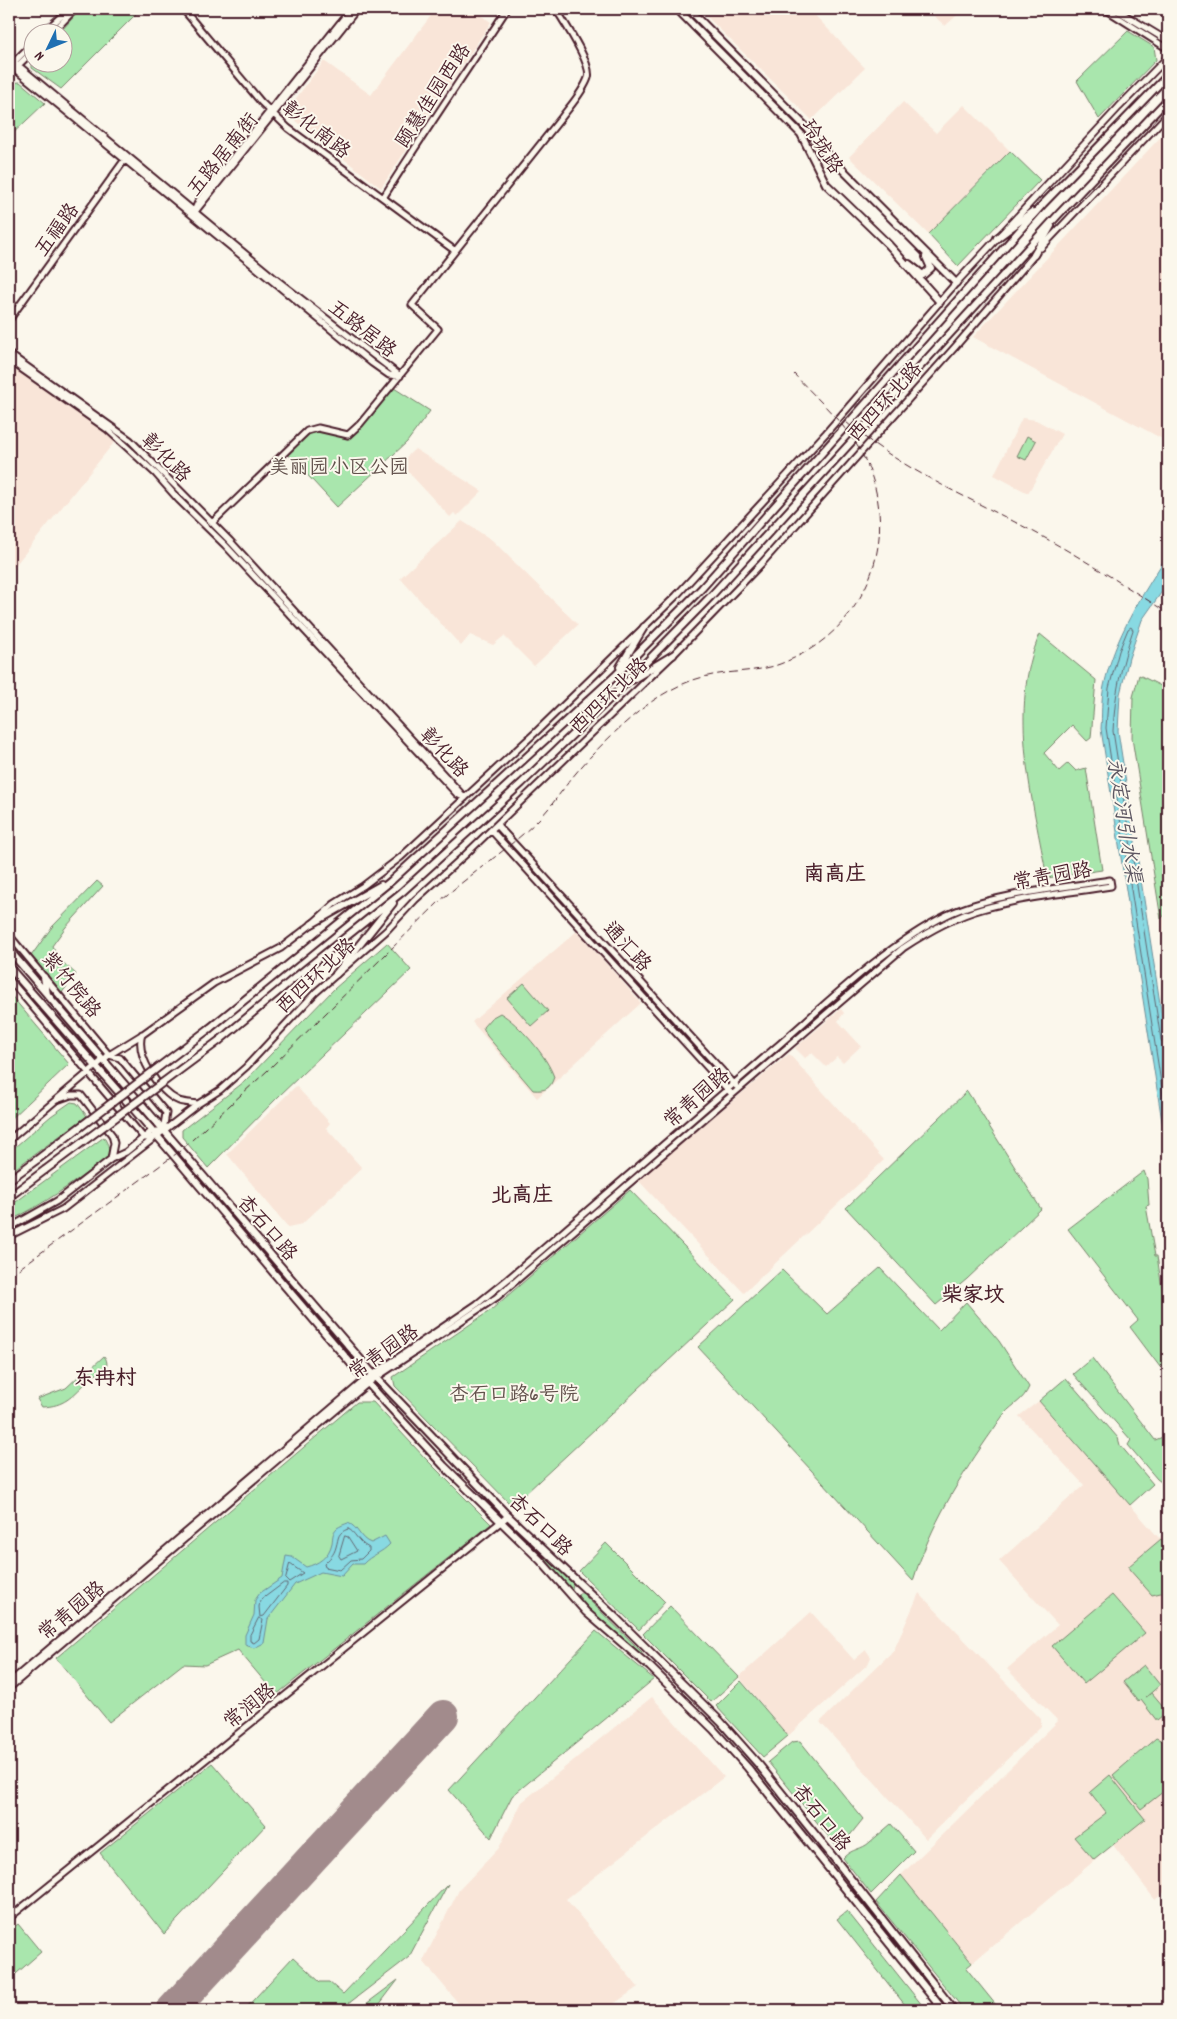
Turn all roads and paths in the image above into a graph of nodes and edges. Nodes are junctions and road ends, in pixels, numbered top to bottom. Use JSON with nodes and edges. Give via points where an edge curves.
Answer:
{"nodes":[{"id":1,"x":69,"y":9,"type":"edge"},
{"id":2,"x":75,"y":9,"type":"edge"},
{"id":3,"x":183,"y":9,"type":"edge"},
{"id":4,"x":352,"y":9,"type":"edge"},
{"id":5,"x":358,"y":9,"type":"edge"},
{"id":6,"x":507,"y":9,"type":"edge"},
{"id":7,"x":556,"y":9,"type":"edge"},
{"id":8,"x":677,"y":9,"type":"edge"},
{"id":9,"x":690,"y":9,"type":"edge"},
{"id":10,"x":1106,"y":9,"type":"edge"},
{"id":11,"x":1115,"y":9,"type":"edge"},
{"id":12,"x":55,"y":22,"type":"edge"},
{"id":13,"x":63,"y":22,"type":"edge"},
{"id":14,"x":1168,"y":41,"type":"edge"},
{"id":15,"x":1168,"y":49,"type":"edge"},
{"id":16,"x":22,"y":56,"type":"edge"},
{"id":17,"x":1167,"y":60,"type":"edge"},
{"id":18,"x":13,"y":66,"type":"edge"},
{"id":19,"x":9,"y":74,"type":"edge"},
{"id":20,"x":1168,"y":75,"type":"edge"},
{"id":21,"x":1168,"y":98,"type":"edge"},
{"id":22,"x":270,"y":111,"type":"junction"},
{"id":23,"x":1168,"y":114,"type":"edge"},
{"id":24,"x":126,"y":158,"type":"junction"},
{"id":25,"x":383,"y":198,"type":"dead end"},
{"id":26,"x":1044,"y":204,"type":"junction"},
{"id":27,"x":193,"y":213,"type":"junction"},
{"id":28,"x":1058,"y":215,"type":"junction"},
{"id":29,"x":997,"y":238,"type":"junction"},
{"id":30,"x":888,"y":244,"type":"junction"},
{"id":31,"x":918,"y":245,"type":"junction"},
{"id":32,"x":454,"y":250,"type":"junction"},
{"id":33,"x":1034,"y":255,"type":"junction"},
{"id":34,"x":956,"y":283,"type":"junction"},
{"id":35,"x":940,"y":302,"type":"junction"},
{"id":36,"x":9,"y":320,"type":"edge"},
{"id":37,"x":9,"y":354,"type":"edge"},
{"id":38,"x":9,"y":360,"type":"edge"},
{"id":39,"x":400,"y":376,"type":"junction"},
{"id":40,"x":212,"y":523,"type":"junction"},
{"id":41,"x":644,"y":627,"type":"junction"},
{"id":42,"x":673,"y":655,"type":"junction"},
{"id":43,"x":615,"y":676,"type":"junction"},
{"id":44,"x":625,"y":684,"type":"junction"},
{"id":45,"x":465,"y":798,"type":"junction"},
{"id":46,"x":496,"y":825,"type":"junction"},
{"id":47,"x":491,"y":830,"type":"junction"},
{"id":48,"x":391,"y":881,"type":"junction"},
{"id":49,"x":402,"y":892,"type":"junction"},
{"id":50,"x":312,"y":924,"type":"junction"},
{"id":51,"x":9,"y":935,"type":"edge"},
{"id":52,"x":9,"y":950,"type":"edge"},
{"id":53,"x":9,"y":967,"type":"edge"},
{"id":54,"x":336,"y":974,"type":"junction"},
{"id":55,"x":44,"y":976,"type":"junction"},
{"id":56,"x":9,"y":979,"type":"edge"},
{"id":57,"x":47,"y":995,"type":"junction"},
{"id":58,"x":143,"y":1034,"type":"junction"},
{"id":59,"x":109,"y":1055,"type":"junction"},
{"id":60,"x":103,"y":1062,"type":"junction"},
{"id":61,"x":95,"y":1066,"type":"junction"},
{"id":62,"x":88,"y":1072,"type":"junction"},
{"id":63,"x":736,"y":1086,"type":"junction"},
{"id":64,"x":729,"y":1092,"type":"junction"},
{"id":65,"x":54,"y":1101,"type":"junction"},
{"id":66,"x":198,"y":1104,"type":"junction"},
{"id":67,"x":152,"y":1131,"type":"junction"},
{"id":68,"x":163,"y":1131,"type":"junction"},
{"id":69,"x":158,"y":1137,"type":"junction"},
{"id":70,"x":144,"y":1138,"type":"junction"},
{"id":71,"x":9,"y":1140,"type":"edge"},
{"id":72,"x":126,"y":1152,"type":"junction"},
{"id":73,"x":111,"y":1159,"type":"junction"},
{"id":74,"x":109,"y":1172,"type":"junction"},
{"id":75,"x":9,"y":1180,"type":"edge"},
{"id":76,"x":9,"y":1197,"type":"edge"},
{"id":77,"x":9,"y":1228,"type":"edge"},
{"id":78,"x":9,"y":1236,"type":"edge"},
{"id":79,"x":374,"y":1376,"type":"junction"},
{"id":80,"x":367,"y":1381,"type":"junction"},
{"id":81,"x":508,"y":1516,"type":"junction"},
{"id":82,"x":502,"y":1521,"type":"junction"},
{"id":83,"x":9,"y":1683,"type":"edge"},
{"id":84,"x":9,"y":1688,"type":"edge"},
{"id":85,"x":9,"y":1918,"type":"edge"},
{"id":86,"x":943,"y":2010,"type":"edge"},
{"id":87,"x":954,"y":2010,"type":"edge"}],
"edges":[{"from":1,"to":12,"type":"street"},
{"from":2,"to":13,"type":"street"},
{"from":3,"to":22,"type":"street","name":"彰化南路"},
{"from":4,"to":22,"type":"street","name":"五路居南街"},
{"from":5,"to":27,"type":"street","name":"五路居南街"},
{"from":6,"to":25,"type":"street","name":"颐慧佳园西路"},
{"from":7,"to":32,"type":"street","via":[[587,65],[589,76],[531,157]]},
{"from":8,"to":30,"type":"main road","name":"玲珑路","via":[[801,134],[826,184]]},
{"from":9,"to":31,"type":"main road","name":"玲珑路"},
{"from":10,"to":15,"type":"street"},
{"from":11,"to":14,"type":"street"},
{"from":16,"to":18,"type":"street"},
{"from":17,"to":29,"type":"main road","name":"西四环北路"},
{"from":18,"to":19,"type":"street"},
{"from":18,"to":24,"type":"street","name":"五路居路"},
{"from":20,"to":26,"type":"main road","name":"西四环北路"},
{"from":21,"to":28,"type":"main road","name":"西四环北路"},
{"from":22,"to":27,"type":"street","name":"五路居南街","via":[[199,200]]},
{"from":22,"to":32,"type":"street","name":"彰化南路","via":[[288,128]]},
{"from":23,"to":33,"type":"street","name":"西四环北路"},
{"from":24,"to":27,"type":"street","name":"五路居路"},
{"from":24,"to":36,"type":"street","name":"五福路"},
{"from":26,"to":29,"type":"main road"},
{"from":26,"to":43,"type":"main road","name":"西四环北路","via":[[702,588]]},
{"from":27,"to":39,"type":"street","name":"五路居路"},
{"from":28,"to":33,"type":"main road"},
{"from":28,"to":44,"type":"main road","name":"西四环北路","via":[[711,596]]},
{"from":29,"to":34,"type":"main road","name":"西四环北路"},
{"from":30,"to":31,"type":"main road","via":[[922,275],[931,268]]},
{"from":30,"to":35,"type":"main road","name":"玲珑路"},
{"from":31,"to":34,"type":"main road","name":"玲珑路"},
{"from":32,"to":39,"type":"street","via":[[412,304],[438,329]]},
{"from":33,"to":42,"type":"street","name":"西四环北路","via":[[761,564]]},
{"from":34,"to":35,"type":"street","name":"西四环北路"},
{"from":35,"to":41,"type":"street","name":"西四环北路","via":[[754,512]]},
{"from":37,"to":40,"type":"street","name":"彰化路","via":[[130,440]]},
{"from":38,"to":45,"type":"street","name":"彰化路","via":[[106,429],[156,474],[457,794]]},
{"from":39,"to":40,"type":"street","via":[[348,435],[318,428],[307,431]]},
{"from":40,"to":45,"type":"street","name":"彰化路"},
{"from":41,"to":43,"type":"main road"},
{"from":41,"to":45,"type":"street","name":"西四环北路"},
{"from":42,"to":44,"type":"main road"},
{"from":42,"to":46,"type":"street","name":"西四环北路"},
{"from":43,"to":48,"type":"main road","name":"西四环北路"},
{"from":44,"to":49,"type":"main road","name":"西四环北路"},
{"from":45,"to":50,"type":"street","name":"西四环北路","via":[[395,862],[334,904]]},
{"from":46,"to":47,"type":"street","name":"西四环北路"},
{"from":46,"to":63,"type":"street","name":"通汇路"},
{"from":47,"to":54,"type":"street","name":"西四环北路","via":[[386,931]]},
{"from":47,"to":64,"type":"street","name":"通汇路"},
{"from":48,"to":50,"type":"main road"},
{"from":48,"to":75,"type":"main road","name":"西四环北路","bridge":true,"via":[[210,1028]]},
{"from":49,"to":54,"type":"main road"},
{"from":49,"to":76,"type":"main road","name":"西四环北路","bridge":true,"via":[[220,1040]]},
{"from":50,"to":58,"type":"street","name":"西四环北路","via":[[281,948],[214,983]]},
{"from":51,"to":55,"type":"street","name":"紫竹院路"},
{"from":52,"to":57,"type":"main road","name":"紫竹院路"},
{"from":53,"to":61,"type":"main road","name":"紫竹院路"},
{"from":54,"to":66,"type":"street","name":"西四环北路","via":[[246,1067]]},
{"from":55,"to":57,"type":"main road"},
{"from":55,"to":59,"type":"street","name":"紫竹院路"},
{"from":56,"to":62,"type":"street"},
{"from":57,"to":60,"type":"main road","name":"紫竹院路"},
{"from":58,"to":59,"type":"street","name":"西四环北路"},
{"from":58,"to":66,"type":"street","via":[[140,1049],[155,1079],[174,1098]]},
{"from":59,"to":60,"type":"street","name":"西四环北路"},
{"from":59,"to":68,"type":"street","name":"紫竹院路","via":[[120,1058],[166,1113]]},
{"from":60,"to":61,"type":"street","name":"西四环北路"},
{"from":60,"to":68,"type":"main road","name":"杏石口路"},
{"from":61,"to":62,"type":"street","name":"西四环北路"},
{"from":61,"to":67,"type":"main road","name":"杏石口路"},
{"from":62,"to":65,"type":"street","name":"西四环北路"},
{"from":62,"to":70,"type":"street"},
{"from":63,"to":63,"type":"street","name":"常青园路","via":[[887,960],[922,935],[982,909],[1111,886],[1110,880],[999,900],[949,914],[934,922],[890,951]]},
{"from":63,"to":64,"type":"street","name":"常青园路"},
{"from":64,"to":79,"type":"street","name":"常青园路","via":[[497,1297]]},
{"from":65,"to":71,"type":"street","name":"西四环北路"},
{"from":65,"to":73,"type":"street","via":[[81,1095],[112,1135]]},
{"from":66,"to":68,"type":"street","name":"西四环北路"},
{"from":67,"to":68,"type":"street"},
{"from":67,"to":69,"type":"main road","name":"杏石口路"},
{"from":67,"to":70,"type":"street"},
{"from":68,"to":69,"type":"street","name":"西四环北路"},
{"from":68,"to":79,"type":"main road","name":"杏石口路"},
{"from":69,"to":70,"type":"street"},
{"from":69,"to":74,"type":"street"},
{"from":69,"to":80,"type":"main road","name":"杏石口路"},
{"from":70,"to":72,"type":"street"},
{"from":72,"to":73,"type":"street"},
{"from":72,"to":74,"type":"street"},
{"from":73,"to":77,"type":"street","via":[[57,1201]]},
{"from":74,"to":78,"type":"street","via":[[63,1209]]},
{"from":79,"to":80,"type":"street","name":"常青园路"},
{"from":79,"to":81,"type":"main road","name":"杏石口路"},
{"from":80,"to":82,"type":"main road","name":"杏石口路","via":[[444,1466]]},
{"from":80,"to":83,"type":"street","name":"常青园路"},
{"from":80,"to":84,"type":"street","name":"常青园路"},
{"from":81,"to":82,"type":"street","name":"常润路"},
{"from":81,"to":87,"type":"main road","name":"杏石口路","via":[[721,1722],[806,1823]]},
{"from":82,"to":85,"type":"street","name":"常润路"},
{"from":82,"to":86,"type":"main road","name":"杏石口路","via":[[586,1612],[650,1667],[725,1742]]}]}
